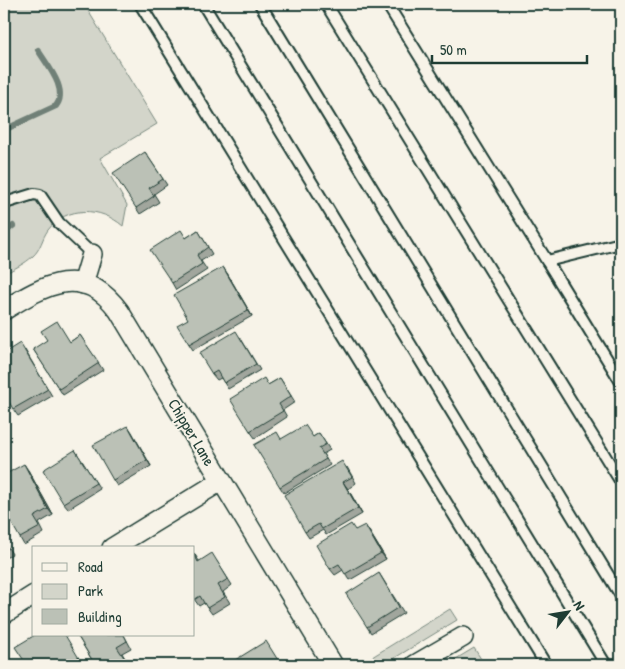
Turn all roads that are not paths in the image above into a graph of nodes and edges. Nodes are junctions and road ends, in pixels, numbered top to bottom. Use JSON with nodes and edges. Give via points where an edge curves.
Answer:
{"nodes":[{"id":1,"x":140,"y":4,"type":"edge"},
{"id":2,"x":203,"y":4,"type":"edge"},
{"id":3,"x":260,"y":4,"type":"edge"},
{"id":4,"x":326,"y":4,"type":"edge"},
{"id":5,"x":388,"y":4,"type":"edge"},
{"id":6,"x":5,"y":203,"type":"edge"},
{"id":7,"x":621,"y":243,"type":"edge"},
{"id":8,"x":92,"y":254,"type":"joint"},
{"id":9,"x":548,"y":261,"type":"junction"},
{"id":10,"x":83,"y":284,"type":"junction"},
{"id":11,"x":4,"y":310,"type":"edge"},
{"id":12,"x":621,"y":382,"type":"edge"},
{"id":13,"x":221,"y":481,"type":"junction"},
{"id":14,"x":621,"y":482,"type":"edge"},
{"id":15,"x":115,"y":546,"type":"edge"},
{"id":16,"x":32,"y":596,"type":"edge"},
{"id":17,"x":621,"y":596,"type":"edge"},
{"id":18,"x":4,"y":614,"type":"edge"},
{"id":19,"x":463,"y":637,"type":"dead end"},
{"id":20,"x":333,"y":665,"type":"edge"},
{"id":21,"x":415,"y":665,"type":"edge"},
{"id":22,"x":546,"y":665,"type":"edge"},
{"id":23,"x":606,"y":665,"type":"edge"}],
"edges":[{"from":1,"to":22,"type":"lane"},
{"from":2,"to":23,"type":"lane"},
{"from":3,"to":17,"type":"lane"},
{"from":4,"to":14,"type":"lane"},
{"from":5,"to":9,"type":"lane"},
{"from":6,"to":8,"type":"lane","via":[[40,195],[60,223]]},
{"from":7,"to":9,"type":"lane"},
{"from":8,"to":10,"type":"street"},
{"from":9,"to":12,"type":"lane"},
{"from":10,"to":11,"type":"street","name":"Chipper Lane","via":[[65,282],[42,287]]},
{"from":10,"to":13,"type":"street","name":"Chipper Lane","via":[[108,298],[120,311]]},
{"from":13,"to":15,"type":"street"},
{"from":13,"to":20,"type":"street","name":"Chipper Lane"},
{"from":16,"to":18,"type":"street"},
{"from":19,"to":21,"type":"street"}]}
